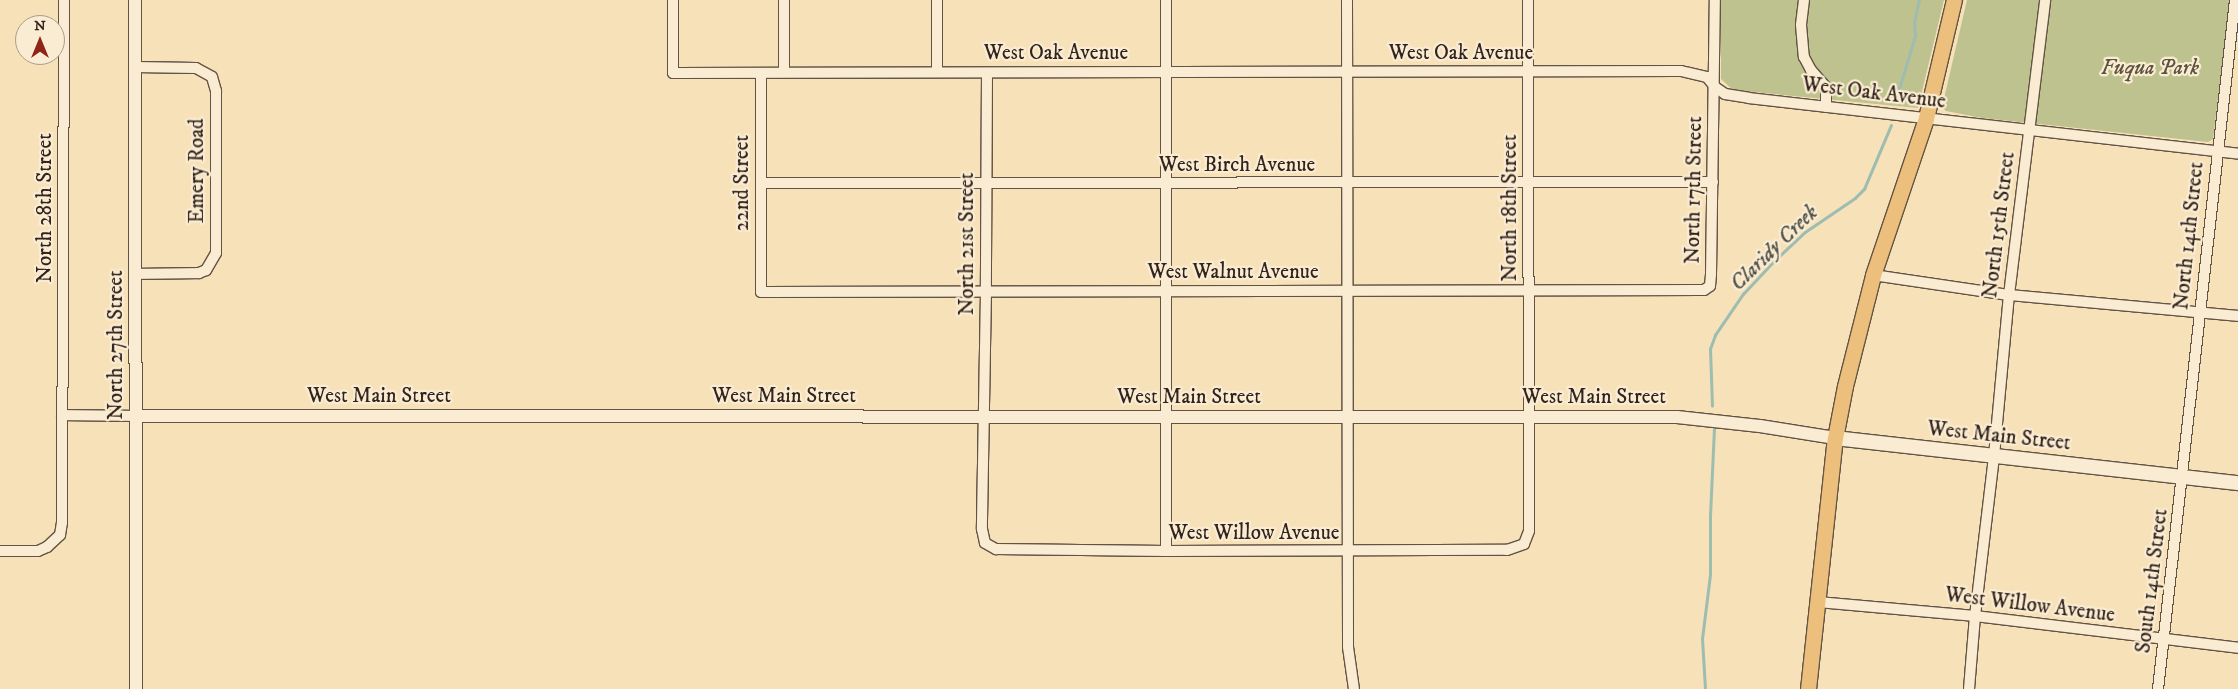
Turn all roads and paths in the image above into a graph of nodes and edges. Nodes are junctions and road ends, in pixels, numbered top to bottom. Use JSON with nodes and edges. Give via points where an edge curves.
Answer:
{"nodes":[{"id":1,"x":64,"y":0,"type":"edge"},
{"id":2,"x":136,"y":0,"type":"edge"},
{"id":3,"x":673,"y":0,"type":"edge"},
{"id":4,"x":784,"y":0,"type":"edge"},
{"id":5,"x":937,"y":0,"type":"edge"},
{"id":6,"x":1166,"y":0,"type":"edge"},
{"id":7,"x":1347,"y":0,"type":"edge"},
{"id":8,"x":1528,"y":0,"type":"edge"},
{"id":9,"x":1715,"y":0,"type":"edge"},
{"id":10,"x":1804,"y":0,"type":"edge"},
{"id":11,"x":1954,"y":0,"type":"edge"},
{"id":12,"x":2045,"y":0,"type":"edge"},
{"id":13,"x":2235,"y":0,"type":"edge"},
{"id":14,"x":135,"y":67,"type":"junction"},
{"id":15,"x":784,"y":71,"type":"junction"},
{"id":16,"x":1347,"y":71,"type":"junction"},
{"id":17,"x":937,"y":72,"type":"junction"},
{"id":18,"x":1167,"y":72,"type":"junction"},
{"id":19,"x":1529,"y":72,"type":"junction"},
{"id":20,"x":761,"y":73,"type":"junction"},
{"id":21,"x":987,"y":73,"type":"junction"},
{"id":22,"x":1715,"y":87,"type":"junction"},
{"id":23,"x":1826,"y":107,"type":"junction"},
{"id":24,"x":1926,"y":118,"type":"junction"},
{"id":25,"x":2030,"y":129,"type":"junction"},
{"id":26,"x":2218,"y":152,"type":"junction"},
{"id":27,"x":2238,"y":154,"type":"edge"},
{"id":28,"x":1529,"y":182,"type":"junction"},
{"id":29,"x":1713,"y":182,"type":"junction"},
{"id":30,"x":761,"y":183,"type":"junction"},
{"id":31,"x":986,"y":183,"type":"junction"},
{"id":32,"x":1167,"y":183,"type":"junction"},
{"id":33,"x":1348,"y":184,"type":"junction"},
{"id":34,"x":135,"y":274,"type":"junction"},
{"id":35,"x":1873,"y":275,"type":"junction"},
{"id":36,"x":1347,"y":290,"type":"junction"},
{"id":37,"x":1529,"y":290,"type":"junction"},
{"id":38,"x":1704,"y":290,"type":"joint"},
{"id":39,"x":986,"y":291,"type":"junction"},
{"id":40,"x":761,"y":292,"type":"joint"},
{"id":41,"x":1167,"y":292,"type":"junction"},
{"id":42,"x":2009,"y":295,"type":"junction"},
{"id":43,"x":2200,"y":312,"type":"junction"},
{"id":44,"x":2238,"y":316,"type":"edge"},
{"id":45,"x":62,"y":415,"type":"junction"},
{"id":46,"x":136,"y":416,"type":"junction"},
{"id":47,"x":985,"y":416,"type":"junction"},
{"id":48,"x":1349,"y":417,"type":"junction"},
{"id":49,"x":1530,"y":417,"type":"junction"},
{"id":50,"x":1167,"y":418,"type":"junction"},
{"id":51,"x":1835,"y":438,"type":"junction"},
{"id":52,"x":1994,"y":456,"type":"junction"},
{"id":53,"x":2183,"y":477,"type":"junction"},
{"id":54,"x":2238,"y":483,"type":"edge"},
{"id":55,"x":985,"y":543,"type":"joint"},
{"id":56,"x":1524,"y":544,"type":"joint"},
{"id":57,"x":0,"y":551,"type":"edge"},
{"id":58,"x":1166,"y":551,"type":"junction"},
{"id":59,"x":1349,"y":551,"type":"junction"},
{"id":60,"x":1818,"y":602,"type":"junction"},
{"id":61,"x":1975,"y":616,"type":"junction"},
{"id":62,"x":2162,"y":639,"type":"junction"},
{"id":63,"x":2238,"y":648,"type":"edge"},
{"id":64,"x":136,"y":689,"type":"edge"},
{"id":65,"x":1354,"y":689,"type":"edge"},
{"id":66,"x":1808,"y":689,"type":"edge"},
{"id":67,"x":1969,"y":689,"type":"edge"},
{"id":68,"x":2158,"y":689,"type":"edge"}],
"edges":[{"from":1,"to":45,"type":"street","name":"North 28th Street"},
{"from":2,"to":14,"type":"street","name":"North 27th Street"},
{"from":3,"to":20,"type":"street","name":"West Oak Avenue","via":[[673,73]]},
{"from":4,"to":15,"type":"street"},
{"from":5,"to":17,"type":"street"},
{"from":6,"to":18,"type":"street"},
{"from":7,"to":16,"type":"street"},
{"from":8,"to":19,"type":"street","name":"North 18th Street"},
{"from":9,"to":22,"type":"street","name":"North 17th Street"},
{"from":10,"to":23,"type":"street","via":[[1801,26],[1804,57],[1826,87]]},
{"from":11,"to":24,"type":"main road"},
{"from":12,"to":25,"type":"street","name":"North 15th Street"},
{"from":13,"to":26,"type":"street","name":"North 14th Street"},
{"from":14,"to":34,"type":"street","name":"North 27th Street"},
{"from":14,"to":34,"type":"street","name":"Emery Road","via":[[196,68],[212,77],[216,90],[216,253],[206,270],[199,273]]},
{"from":15,"to":17,"type":"street","name":"West Oak Avenue"},
{"from":15,"to":20,"type":"street","name":"West Oak Avenue"},
{"from":16,"to":18,"type":"street","name":"West Oak Avenue"},
{"from":16,"to":19,"type":"street","name":"West Oak Avenue"},
{"from":16,"to":33,"type":"street"},
{"from":17,"to":21,"type":"street","name":"West Oak Avenue"},
{"from":18,"to":21,"type":"street","name":"West Oak Avenue"},
{"from":18,"to":32,"type":"street"},
{"from":19,"to":22,"type":"street","name":"West Oak Avenue","via":[[1681,71],[1707,77]]},
{"from":19,"to":28,"type":"street","name":"North 18th Street"},
{"from":20,"to":30,"type":"street","name":"22nd Street"},
{"from":21,"to":31,"type":"street","name":"North 21st Street"},
{"from":22,"to":23,"type":"street","name":"West Oak Avenue","via":[[1725,94]]},
{"from":22,"to":29,"type":"street","name":"North 17th Street"},
{"from":23,"to":24,"type":"street","name":"West Oak Avenue"},
{"from":24,"to":25,"type":"street","name":"West Oak Avenue"},
{"from":24,"to":35,"type":"main road"},
{"from":25,"to":26,"type":"street","name":"West Oak Avenue"},
{"from":25,"to":42,"type":"street","name":"North 15th Street"},
{"from":26,"to":27,"type":"street","name":"West Oak Avenue"},
{"from":26,"to":43,"type":"street","name":"North 14th Street"},
{"from":28,"to":29,"type":"street","name":"West Birch Avenue"},
{"from":28,"to":33,"type":"street","name":"West Birch Avenue"},
{"from":28,"to":37,"type":"street","name":"North 18th Street"},
{"from":29,"to":38,"type":"street","name":"North 17th Street","via":[[1712,274],[1710,286]]},
{"from":30,"to":31,"type":"street","name":"West Birch Avenue"},
{"from":30,"to":40,"type":"street","name":"22nd Street"},
{"from":31,"to":32,"type":"street","name":"West Birch Avenue"},
{"from":31,"to":39,"type":"street","name":"North 21st Street"},
{"from":32,"to":33,"type":"street","name":"West Birch Avenue"},
{"from":32,"to":41,"type":"street"},
{"from":33,"to":36,"type":"street"},
{"from":34,"to":46,"type":"street","name":"North 27th Street"},
{"from":35,"to":42,"type":"street"},
{"from":35,"to":51,"type":"main road","via":[[1852,354]]},
{"from":36,"to":37,"type":"street","name":"West Walnut Avenue"},
{"from":36,"to":41,"type":"street","name":"West Walnut Avenue"},
{"from":36,"to":48,"type":"street"},
{"from":37,"to":38,"type":"street","name":"West Walnut Avenue"},
{"from":37,"to":49,"type":"street","name":"North 18th Street"},
{"from":39,"to":40,"type":"street","name":"West Walnut Avenue"},
{"from":39,"to":41,"type":"street","name":"West Walnut Avenue"},
{"from":39,"to":47,"type":"street","name":"North 21st Street"},
{"from":41,"to":50,"type":"street"},
{"from":42,"to":43,"type":"street"},
{"from":42,"to":52,"type":"street","name":"North 15th Street"},
{"from":43,"to":44,"type":"street"},
{"from":43,"to":53,"type":"street","name":"North 14th Street"},
{"from":45,"to":46,"type":"street"},
{"from":45,"to":57,"type":"street","name":"North 28th Street","via":[[60,535],[38,551]]},
{"from":46,"to":47,"type":"street","name":"West Main Street"},
{"from":46,"to":64,"type":"street","name":"North 27th Street"},
{"from":47,"to":50,"type":"street","name":"West Main Street"},
{"from":47,"to":55,"type":"street","name":"North 21st Street","via":[[982,528]]},
{"from":48,"to":49,"type":"street","name":"West Main Street"},
{"from":48,"to":50,"type":"street","name":"West Main Street"},
{"from":48,"to":59,"type":"street"},
{"from":49,"to":51,"type":"street","name":"West Main Street","via":[[1677,417]]},
{"from":49,"to":56,"type":"street","name":"North 18th Street","via":[[1529,531]]},
{"from":50,"to":58,"type":"street"},
{"from":51,"to":52,"type":"main road","name":"West Main Street"},
{"from":51,"to":60,"type":"main road"},
{"from":52,"to":53,"type":"main road","name":"West Main Street"},
{"from":52,"to":61,"type":"street","name":"North 15th Street"},
{"from":53,"to":54,"type":"main road","name":"West Main Street"},
{"from":53,"to":62,"type":"street","name":"South 14th Street"},
{"from":55,"to":58,"type":"street","name":"West Willow Avenue","via":[[996,549]]},
{"from":56,"to":59,"type":"street","name":"West Willow Avenue","via":[[1507,550]]},
{"from":58,"to":59,"type":"street","name":"West Willow Avenue"},
{"from":59,"to":65,"type":"street","via":[[1348,647]]},
{"from":60,"to":61,"type":"street","name":"West Willow Avenue"},
{"from":60,"to":66,"type":"main road"},
{"from":61,"to":62,"type":"street","name":"West Willow Avenue"},
{"from":61,"to":67,"type":"street","name":"North 15th Street"},
{"from":62,"to":63,"type":"street","name":"West Willow Avenue"},
{"from":62,"to":68,"type":"street","name":"South 14th Street"}]}
